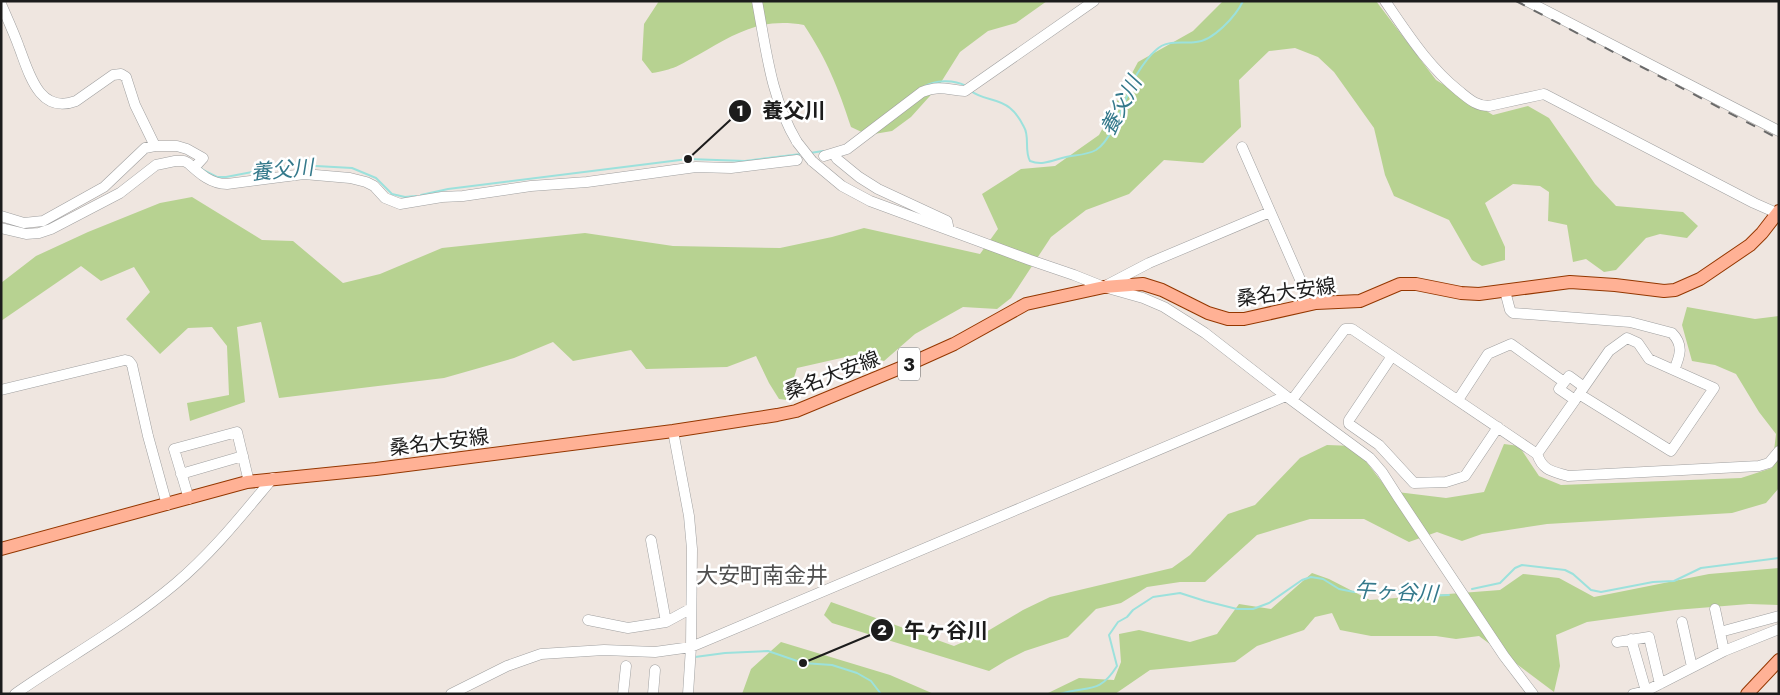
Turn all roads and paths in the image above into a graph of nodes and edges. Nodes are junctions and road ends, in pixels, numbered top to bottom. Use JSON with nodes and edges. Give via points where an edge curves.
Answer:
{"nodes":[{"id":1,"x":757,"y":1,"type":"edge"},
{"id":2,"x":1094,"y":1,"type":"edge"},
{"id":3,"x":1385,"y":1,"type":"edge"},
{"id":4,"x":1527,"y":1,"type":"edge"},
{"id":5,"x":1,"y":4,"type":"edge"},
{"id":6,"x":1779,"y":131,"type":"edge"},
{"id":7,"x":156,"y":146,"type":"junction"},
{"id":8,"x":1242,"y":148,"type":"dead end"},
{"id":9,"x":797,"y":160,"type":"dead end"},
{"id":10,"x":197,"y":165,"type":"junction"},
{"id":11,"x":1270,"y":212,"type":"junction"},
{"id":12,"x":1778,"y":213,"type":"edge"},
{"id":13,"x":1,"y":216,"type":"edge"},
{"id":14,"x":1,"y":228,"type":"edge"},
{"id":15,"x":945,"y":229,"type":"junction"},
{"id":16,"x":1104,"y":287,"type":"junction"},
{"id":17,"x":1505,"y":291,"type":"junction"},
{"id":18,"x":1302,"y":305,"type":"junction"},
{"id":19,"x":1392,"y":356,"type":"junction"},
{"id":20,"x":1674,"y":370,"type":"junction"},
{"id":21,"x":1564,"y":382,"type":"junction"},
{"id":22,"x":1,"y":390,"type":"edge"},
{"id":23,"x":1579,"y":394,"type":"junction"},
{"id":24,"x":1289,"y":398,"type":"junction"},
{"id":25,"x":1458,"y":400,"type":"junction"},
{"id":26,"x":1498,"y":428,"type":"junction"},
{"id":27,"x":673,"y":431,"type":"junction"},
{"id":28,"x":1779,"y":451,"type":"edge"},
{"id":29,"x":1537,"y":454,"type":"junction"},
{"id":30,"x":243,"y":456,"type":"junction"},
{"id":31,"x":182,"y":474,"type":"junction"},
{"id":32,"x":273,"y":478,"type":"junction"},
{"id":33,"x":249,"y":482,"type":"junction"},
{"id":34,"x":189,"y":498,"type":"junction"},
{"id":35,"x":166,"y":504,"type":"junction"},
{"id":36,"x":650,"y":540,"type":"dead end"},
{"id":37,"x":1,"y":549,"type":"edge"},
{"id":38,"x":690,"y":609,"type":"junction"},
{"id":39,"x":1715,"y":609,"type":"dead end"},
{"id":40,"x":1779,"y":616,"type":"edge"},
{"id":41,"x":588,"y":620,"type":"dead end"},
{"id":42,"x":666,"y":622,"type":"junction"},
{"id":43,"x":1682,"y":622,"type":"dead end"},
{"id":44,"x":1779,"y":629,"type":"edge"},
{"id":45,"x":1720,"y":632,"type":"junction"},
{"id":46,"x":1631,"y":639,"type":"junction"},
{"id":47,"x":1617,"y":642,"type":"dead end"},
{"id":48,"x":691,"y":647,"type":"junction"},
{"id":49,"x":1724,"y":651,"type":"junction"},
{"id":50,"x":1779,"y":660,"type":"edge"},
{"id":51,"x":626,"y":666,"type":"dead end"},
{"id":52,"x":1692,"y":667,"type":"junction"},
{"id":53,"x":655,"y":670,"type":"dead end"},
{"id":54,"x":1660,"y":684,"type":"junction"},
{"id":55,"x":1646,"y":691,"type":"junction"},
{"id":56,"x":15,"y":694,"type":"edge"},
{"id":57,"x":451,"y":694,"type":"edge"},
{"id":58,"x":623,"y":694,"type":"edge"},
{"id":59,"x":653,"y":694,"type":"edge"},
{"id":60,"x":688,"y":694,"type":"edge"},
{"id":61,"x":1533,"y":694,"type":"edge"},
{"id":62,"x":1633,"y":694,"type":"edge"},
{"id":63,"x":1747,"y":694,"type":"edge"}],
"edges":[{"from":1,"to":15,"type":"street","bridge":true,"via":[[777,97],[786,123],[803,150],[828,176],[859,196]]},
{"from":2,"to":15,"type":"street","via":[[965,91],[943,87],[922,92],[846,149],[829,155],[865,181],[947,221]]},
{"from":3,"to":12,"type":"street","via":[[1430,64],[1475,103],[1489,106],[1544,94]]},
{"from":4,"to":6,"type":"street"},
{"from":5,"to":7,"type":"street","via":[[28,70],[47,99],[55,103],[76,101],[113,75],[121,74],[126,77],[135,105]]},
{"from":7,"to":10,"type":"street","via":[[182,147],[198,154]]},
{"from":7,"to":13,"type":"street","via":[[142,150],[99,191],[44,221],[24,223]]},
{"from":8,"to":11,"type":"street"},
{"from":9,"to":10,"type":"street","via":[[731,168],[696,166],[400,204],[386,198],[374,186],[350,178],[304,174],[218,184]]},
{"from":10,"to":14,"type":"street","via":[[184,161],[156,165],[120,193],[52,229],[26,234]]},
{"from":11,"to":16,"type":"street","via":[[1149,262]]},
{"from":11,"to":18,"type":"street","via":[[1306,293]]},
{"from":12,"to":17,"type":"main road","name":"桑名大安線","number":"3","via":[[1750,245],[1700,279],[1675,290],[1570,282]]},
{"from":15,"to":16,"type":"street"},
{"from":16,"to":18,"type":"main road","name":"桑名大安線","number":"3","via":[[1143,284],[1228,319],[1244,319]]},
{"from":16,"to":24,"type":"street","via":[[1164,307],[1205,333]]},
{"from":16,"to":27,"type":"main road","name":"桑名大安線","number":"3","via":[[1026,304],[954,344],[796,411]]},
{"from":17,"to":18,"type":"main road","name":"桑名大安線","number":"3","via":[[1461,293],[1400,284],[1360,301]]},
{"from":17,"to":20,"type":"street","via":[[1513,313],[1630,322],[1672,332],[1680,345]]},
{"from":19,"to":24,"type":"street","via":[[1352,329],[1345,329]]},
{"from":19,"to":25,"type":"street"},
{"from":19,"to":26,"type":"street","via":[[1349,424],[1379,445],[1414,483],[1446,482],[1465,476]]},
{"from":20,"to":23,"type":"street","via":[[1649,359],[1638,343],[1627,338],[1609,351]]},
{"from":20,"to":23,"type":"street","via":[[1714,388],[1671,451]]},
{"from":21,"to":23,"type":"street","via":[[1569,376]]},
{"from":21,"to":23,"type":"street","via":[[1559,389]]},
{"from":21,"to":25,"type":"street","via":[[1511,344],[1488,354]]},
{"from":22,"to":35,"type":"street","via":[[129,361]]},
{"from":23,"to":29,"type":"street"},
{"from":24,"to":48,"type":"street"},
{"from":24,"to":61,"type":"street","via":[[1370,458],[1382,472],[1504,656]]},
{"from":25,"to":26,"type":"street"},
{"from":26,"to":29,"type":"street"},
{"from":27,"to":32,"type":"main road","name":"桑名大安線","number":"3","via":[[376,469]]},
{"from":27,"to":38,"type":"street","via":[[689,516],[692,549]]},
{"from":28,"to":29,"type":"street","via":[[1769,463],[1759,466],[1568,476],[1545,469]]},
{"from":30,"to":31,"type":"street"},
{"from":30,"to":31,"type":"street","via":[[237,432],[174,449]]},
{"from":30,"to":33,"type":"street"},
{"from":31,"to":34,"type":"street"},
{"from":32,"to":33,"type":"main road","name":"桑名大安線","number":"3"},
{"from":32,"to":56,"type":"street","via":[[234,526],[175,584],[107,634]]},
{"from":33,"to":34,"type":"main road","name":"桑名大安線","number":"3"},
{"from":34,"to":35,"type":"main road","name":"桑名大安線","number":"3"},
{"from":35,"to":37,"type":"main road","name":"桑名大安線","number":"3"},
{"from":36,"to":42,"type":"street"},
{"from":38,"to":42,"type":"street"},
{"from":38,"to":48,"type":"street"},
{"from":39,"to":45,"type":"street"},
{"from":40,"to":45,"type":"street"},
{"from":41,"to":42,"type":"street","via":[[628,628]]},
{"from":43,"to":52,"type":"street"},
{"from":44,"to":49,"type":"street"},
{"from":45,"to":49,"type":"street"},
{"from":46,"to":47,"type":"street"},
{"from":46,"to":54,"type":"street","via":[[1649,636]]},
{"from":46,"to":55,"type":"street"},
{"from":48,"to":57,"type":"street","via":[[649,652],[604,650],[541,654]]},
{"from":48,"to":60,"type":"street"},
{"from":49,"to":52,"type":"street"},
{"from":50,"to":63,"type":"main road"},
{"from":51,"to":58,"type":"street"},
{"from":52,"to":54,"type":"street"},
{"from":53,"to":59,"type":"street"},
{"from":54,"to":55,"type":"street"},
{"from":55,"to":62,"type":"street"}]}
